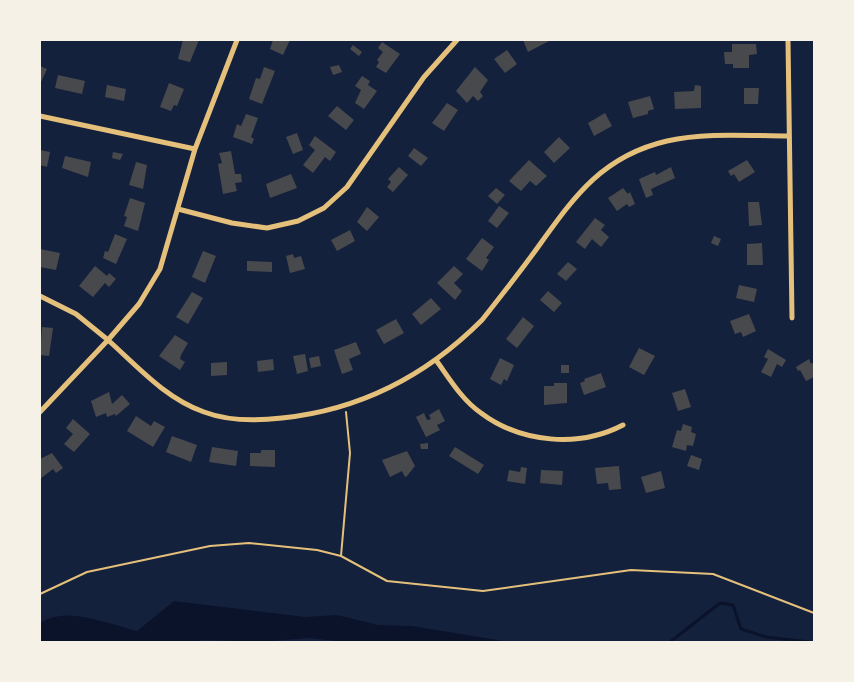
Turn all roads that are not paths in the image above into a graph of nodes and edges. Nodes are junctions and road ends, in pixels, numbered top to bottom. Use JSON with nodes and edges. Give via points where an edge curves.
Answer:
{"nodes":[{"id":1,"x":237,"y":40,"type":"edge"},
{"id":2,"x":457,"y":40,"type":"edge"},
{"id":3,"x":788,"y":40,"type":"edge"},
{"id":4,"x":40,"y":116,"type":"edge"},
{"id":5,"x":789,"y":136,"type":"junction"},
{"id":6,"x":194,"y":149,"type":"junction"},
{"id":7,"x":178,"y":209,"type":"junction"},
{"id":8,"x":40,"y":296,"type":"edge"},
{"id":9,"x":792,"y":318,"type":"dead end"},
{"id":10,"x":108,"y":340,"type":"junction"},
{"id":11,"x":436,"y":360,"type":"junction"},
{"id":12,"x":40,"y":412,"type":"edge"},
{"id":13,"x":624,"y":425,"type":"dead end"}],
"edges":[{"from":1,"to":6,"type":"street"},
{"from":2,"to":7,"type":"street","via":[[424,77],[346,187],[324,208],[298,221],[267,228]]},
{"from":3,"to":5,"type":"street"},
{"from":4,"to":6,"type":"street"},
{"from":5,"to":9,"type":"street"},
{"from":5,"to":11,"type":"street","via":[[689,138],[667,141],[625,157],[579,191],[482,320]]},
{"from":6,"to":7,"type":"street"},
{"from":7,"to":10,"type":"street","via":[[160,269],[139,304]]},
{"from":8,"to":10,"type":"street","via":[[76,314]]},
{"from":10,"to":11,"type":"street","via":[[164,391],[204,412],[220,417],[263,420],[314,414],[344,406],[392,387]]},
{"from":10,"to":12,"type":"street"},
{"from":11,"to":13,"type":"street","via":[[480,413],[520,434],[590,439]]}]}
